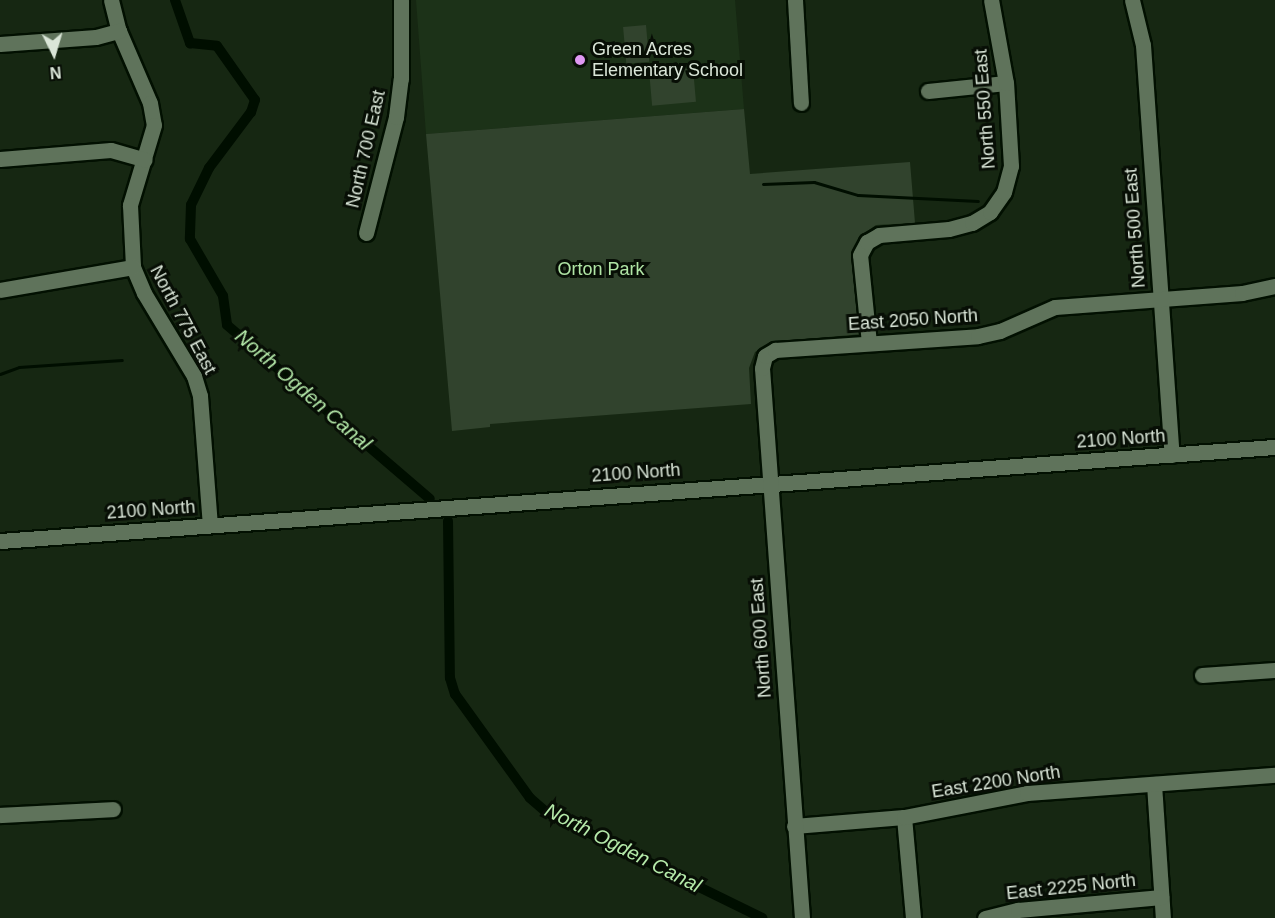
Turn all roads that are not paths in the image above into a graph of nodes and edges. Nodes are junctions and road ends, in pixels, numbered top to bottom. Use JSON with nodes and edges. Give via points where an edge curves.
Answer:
{"nodes":[{"id":1,"x":111,"y":0,"type":"edge"},
{"id":2,"x":401,"y":0,"type":"edge"},
{"id":3,"x":795,"y":0,"type":"edge"},
{"id":4,"x":991,"y":0,"type":"edge"},
{"id":5,"x":1132,"y":0,"type":"edge"},
{"id":6,"x":119,"y":31,"type":"junction"},
{"id":7,"x":0,"y":44,"type":"edge"},
{"id":8,"x":1006,"y":84,"type":"junction"},
{"id":9,"x":928,"y":91,"type":"dead end"},
{"id":10,"x":801,"y":103,"type":"dead end"},
{"id":11,"x":0,"y":159,"type":"edge"},
{"id":12,"x":145,"y":159,"type":"junction"},
{"id":13,"x":366,"y":233,"type":"dead end"},
{"id":14,"x":133,"y":267,"type":"junction"},
{"id":15,"x":1275,"y":286,"type":"edge"},
{"id":16,"x":0,"y":290,"type":"edge"},
{"id":17,"x":1160,"y":298,"type":"junction"},
{"id":18,"x":869,"y":343,"type":"junction"},
{"id":19,"x":765,"y":356,"type":"joint"},
{"id":20,"x":1275,"y":447,"type":"edge"},
{"id":21,"x":1172,"y":455,"type":"junction"},
{"id":22,"x":770,"y":482,"type":"junction"},
{"id":23,"x":210,"y":525,"type":"junction"},
{"id":24,"x":0,"y":541,"type":"edge"},
{"id":25,"x":1275,"y":670,"type":"edge"},
{"id":26,"x":1202,"y":675,"type":"dead end"},
{"id":27,"x":1275,"y":775,"type":"edge"},
{"id":28,"x":1154,"y":784,"type":"junction"},
{"id":29,"x":113,"y":809,"type":"dead end"},
{"id":30,"x":0,"y":815,"type":"edge"},
{"id":31,"x":904,"y":817,"type":"junction"},
{"id":32,"x":794,"y":826,"type":"junction"},
{"id":33,"x":1161,"y":897,"type":"junction"},
{"id":34,"x":802,"y":918,"type":"edge"},
{"id":35,"x":913,"y":918,"type":"edge"},
{"id":36,"x":986,"y":918,"type":"edge"},
{"id":37,"x":1163,"y":918,"type":"edge"}],
"edges":[{"from":1,"to":6,"type":"street","name":"North 775 East"},
{"from":2,"to":13,"type":"street","name":"North 700 East","via":[[401,79],[396,117]]},
{"from":3,"to":10,"type":"street"},
{"from":4,"to":8,"type":"street","name":"North 550 East"},
{"from":5,"to":17,"type":"street","name":"North 500 East","via":[[1143,45]]},
{"from":6,"to":7,"type":"street","via":[[96,37]]},
{"from":6,"to":12,"type":"street","name":"North 775 East","via":[[150,103],[154,125]]},
{"from":8,"to":9,"type":"street"},
{"from":8,"to":18,"type":"street","name":"North 550 East","via":[[1011,166],[1004,192],[990,212],[949,229],[879,236],[867,242],[860,255]]},
{"from":11,"to":12,"type":"street","via":[[111,150]]},
{"from":12,"to":14,"type":"street","name":"North 775 East","via":[[130,205]]},
{"from":14,"to":16,"type":"street"},
{"from":14,"to":23,"type":"street","name":"North 775 East","via":[[144,293],[194,376],[200,396]]},
{"from":15,"to":17,"type":"street","name":"East 2050 North","via":[[1242,293]]},
{"from":17,"to":18,"type":"street","name":"East 2050 North","via":[[1055,307],[1000,331],[978,336]]},
{"from":17,"to":21,"type":"street","name":"North 500 East"},
{"from":18,"to":19,"type":"street","name":"East 2050 North","via":[[776,350]]},
{"from":19,"to":22,"type":"street","name":"North 600 East","via":[[762,368]]},
{"from":20,"to":21,"type":"street","name":"2100 North"},
{"from":21,"to":22,"type":"street","name":"2100 North"},
{"from":22,"to":23,"type":"street","name":"2100 North"},
{"from":22,"to":32,"type":"street","name":"North 600 East"},
{"from":23,"to":24,"type":"street","name":"2100 North"},
{"from":25,"to":26,"type":"street"},
{"from":27,"to":28,"type":"street","name":"East 2200 North"},
{"from":28,"to":31,"type":"street","name":"East 2200 North","via":[[1027,793]]},
{"from":28,"to":33,"type":"street"},
{"from":29,"to":30,"type":"street"},
{"from":31,"to":32,"type":"street","name":"East 2200 North"},
{"from":31,"to":35,"type":"street"},
{"from":32,"to":34,"type":"street","name":"North 600 East"},
{"from":33,"to":36,"type":"street","name":"East 2225 North","via":[[1018,910]]},
{"from":33,"to":37,"type":"street"}]}
